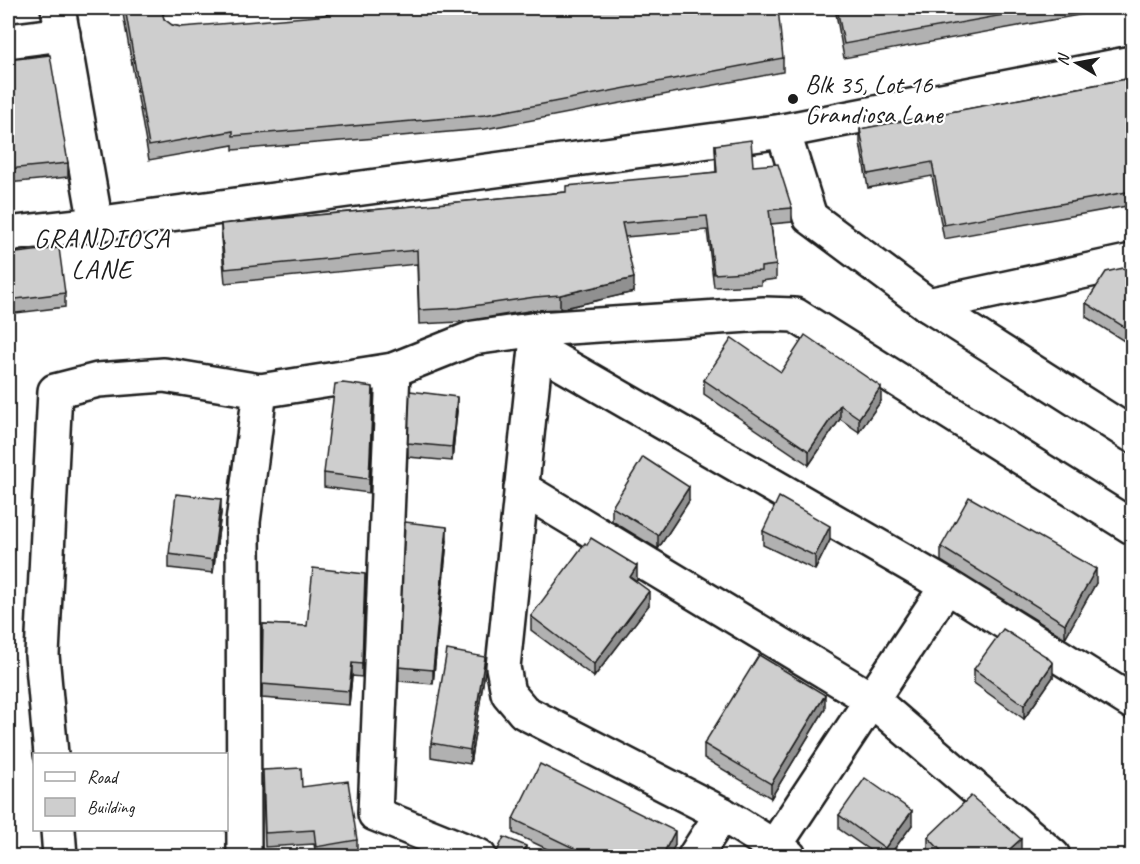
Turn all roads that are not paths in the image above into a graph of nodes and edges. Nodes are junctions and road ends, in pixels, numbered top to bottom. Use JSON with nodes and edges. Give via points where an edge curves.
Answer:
{"nodes":[{"id":1,"x":321,"y":9,"type":"edge"},
{"id":2,"x":61,"y":21,"type":"edge"},
{"id":3,"x":179,"y":22,"type":"dead end"},
{"id":4,"x":8,"y":41,"type":"edge"},
{"id":5,"x":1132,"y":63,"type":"edge"},
{"id":6,"x":783,"y":131,"type":"junction"},
{"id":7,"x":96,"y":224,"type":"junction"},
{"id":8,"x":8,"y":234,"type":"edge"},
{"id":9,"x":1132,"y":261,"type":"edge"},
{"id":10,"x":928,"y":305,"type":"junction"},
{"id":11,"x":537,"y":339,"type":"junction"},
{"id":12,"x":393,"y":370,"type":"junction"},
{"id":13,"x":260,"y":391,"type":"junction"},
{"id":14,"x":1132,"y":435,"type":"edge"},
{"id":15,"x":522,"y":488,"type":"junction"},
{"id":16,"x":1132,"y":527,"type":"edge"},
{"id":17,"x":947,"y":586,"type":"junction"},
{"id":18,"x":872,"y":699,"type":"junction"},
{"id":19,"x":1132,"y":702,"type":"edge"},
{"id":20,"x":51,"y":753,"type":"edge"},
{"id":21,"x":722,"y":814,"type":"junction"},
{"id":22,"x":58,"y":831,"type":"edge"},
{"id":23,"x":782,"y":852,"type":"edge"},
{"id":24,"x":60,"y":856,"type":"edge"},
{"id":25,"x":244,"y":856,"type":"edge"},
{"id":26,"x":478,"y":856,"type":"edge"},
{"id":27,"x":695,"y":856,"type":"edge"},
{"id":28,"x":1053,"y":856,"type":"edge"}],
"edges":[{"from":1,"to":3,"type":"street"},
{"from":2,"to":4,"type":"street"},
{"from":2,"to":7,"type":"street"},
{"from":5,"to":6,"type":"street"},
{"from":6,"to":7,"type":"street"},
{"from":6,"to":10,"type":"street","via":[[810,217]]},
{"from":7,"to":8,"type":"street"},
{"from":9,"to":10,"type":"street"},
{"from":10,"to":14,"type":"street"},
{"from":11,"to":12,"type":"street","via":[[473,338]]},
{"from":11,"to":15,"type":"street"},
{"from":11,"to":16,"type":"street","via":[[764,314],[795,315]]},
{"from":11,"to":17,"type":"street"},
{"from":12,"to":13,"type":"street"},
{"from":12,"to":26,"type":"street","via":[[375,814]]},
{"from":13,"to":20,"type":"street","via":[[164,375],[98,380],[56,391],[42,655]]},
{"from":13,"to":25,"type":"street","via":[[243,522]]},
{"from":15,"to":18,"type":"street"},
{"from":15,"to":21,"type":"street","via":[[503,667],[508,693],[524,712]]},
{"from":17,"to":18,"type":"street"},
{"from":17,"to":19,"type":"street"},
{"from":18,"to":23,"type":"street"},
{"from":18,"to":28,"type":"street"},
{"from":21,"to":23,"type":"street"},
{"from":21,"to":27,"type":"street"},
{"from":22,"to":24,"type":"street"}]}
